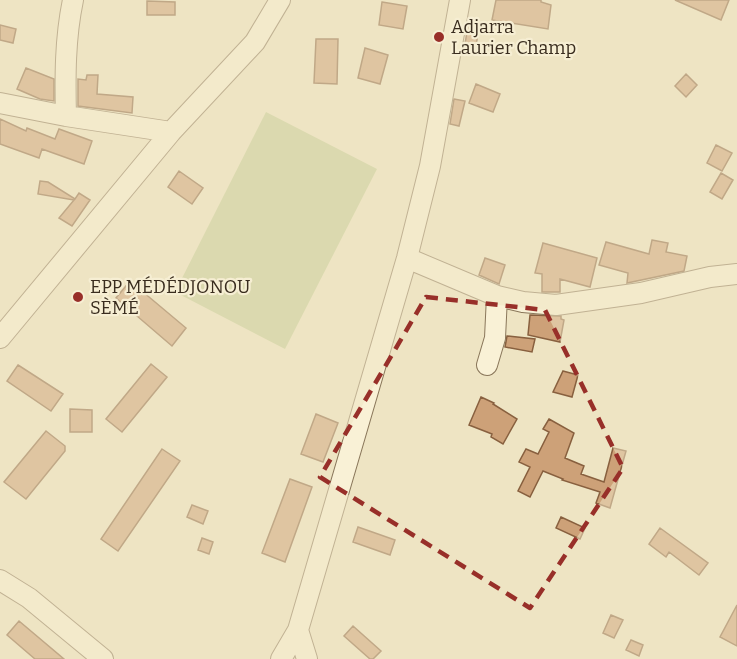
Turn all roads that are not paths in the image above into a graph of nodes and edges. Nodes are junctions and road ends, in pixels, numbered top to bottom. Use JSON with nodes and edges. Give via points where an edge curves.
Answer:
{"nodes":[{"id":1,"x":73,"y":0,"type":"edge"},
{"id":2,"x":280,"y":0,"type":"edge"},
{"id":3,"x":460,"y":0,"type":"edge"},
{"id":4,"x":0,"y":103,"type":"edge"},
{"id":5,"x":66,"y":116,"type":"junction"},
{"id":6,"x":171,"y":132,"type":"junction"},
{"id":7,"x":407,"y":258,"type":"junction"},
{"id":8,"x":737,"y":274,"type":"edge"},
{"id":9,"x":497,"y":296,"type":"junction"},
{"id":10,"x":0,"y":338,"type":"edge"},
{"id":11,"x":487,"y":365,"type":"dead end"},
{"id":12,"x":0,"y":580,"type":"edge"},
{"id":13,"x":298,"y":630,"type":"junction"},
{"id":14,"x":103,"y":659,"type":"edge"},
{"id":15,"x":281,"y":659,"type":"edge"},
{"id":16,"x":307,"y":659,"type":"edge"}],
"edges":[{"from":1,"to":5,"type":"street","via":[[67,38]]},
{"from":2,"to":6,"type":"street","via":[[255,42]]},
{"from":3,"to":7,"type":"street","via":[[430,166]]},
{"from":4,"to":5,"type":"street"},
{"from":5,"to":6,"type":"street"},
{"from":6,"to":10,"type":"street"},
{"from":7,"to":9,"type":"street"},
{"from":7,"to":13,"type":"street"},
{"from":8,"to":9,"type":"street","via":[[641,294],[556,305]]},
{"from":9,"to":11,"type":"street","via":[[495,338]]},
{"from":12,"to":14,"type":"street","via":[[29,598]]},
{"from":13,"to":15,"type":"street"},
{"from":13,"to":16,"type":"street"}]}
